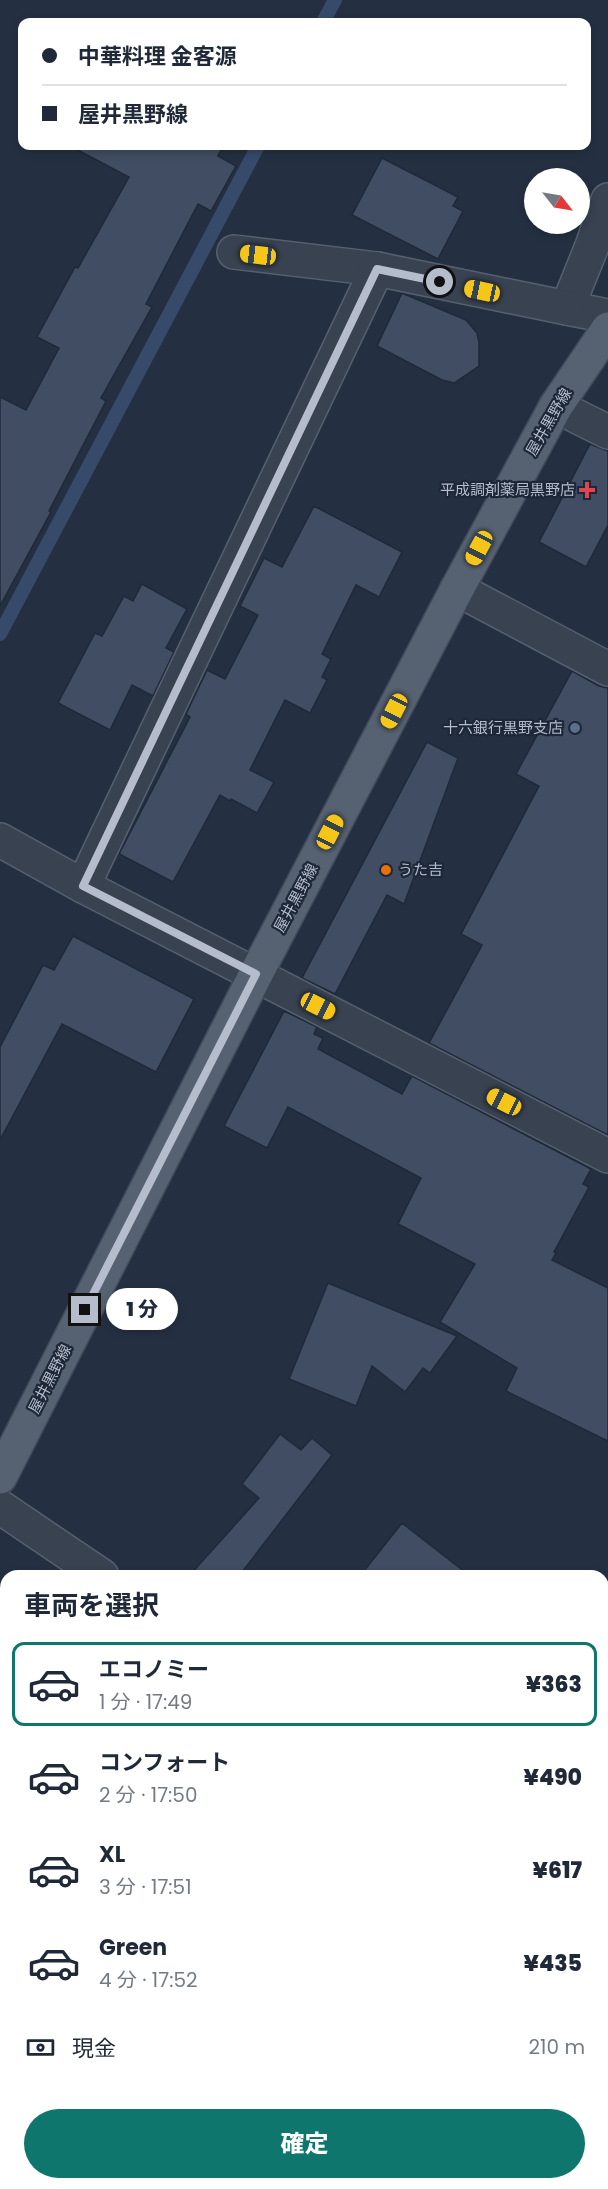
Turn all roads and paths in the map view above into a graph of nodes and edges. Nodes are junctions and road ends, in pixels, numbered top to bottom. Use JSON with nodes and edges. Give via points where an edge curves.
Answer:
{"nodes":[{"id":1,"x":608,"y":200,"type":"edge"},
{"id":2,"x":234,"y":252,"type":"dead end"},
{"id":3,"x":377,"y":269,"type":"junction"},
{"id":4,"x":567,"y":308,"type":"junction"},
{"id":5,"x":608,"y":316,"type":"edge"},
{"id":6,"x":608,"y":329,"type":"edge"},
{"id":7,"x":556,"y":406,"type":"junction"},
{"id":8,"x":608,"y":432,"type":"edge"},
{"id":9,"x":457,"y":589,"type":"junction"},
{"id":10,"x":608,"y":669,"type":"edge"},
{"id":11,"x":0,"y":840,"type":"edge"},
{"id":12,"x":83,"y":886,"type":"junction"},
{"id":13,"x":256,"y":974,"type":"junction"},
{"id":14,"x":608,"y":1156,"type":"edge"},
{"id":15,"x":0,"y":1477,"type":"edge"},
{"id":16,"x":0,"y":1507,"type":"edge"},
{"id":17,"x":93,"y":1570,"type":"edge"}],
"edges":[{"from":1,"to":4,"type":"street"},
{"from":2,"to":3,"type":"street"},
{"from":3,"to":4,"type":"street"},
{"from":3,"to":12,"type":"street"},
{"from":4,"to":5,"type":"street"},
{"from":6,"to":7,"type":"main road","name":"屋井黒野線"},
{"from":7,"to":8,"type":"street"},
{"from":7,"to":9,"type":"main road","name":"屋井黒野線"},
{"from":9,"to":10,"type":"street"},
{"from":9,"to":13,"type":"main road","name":"屋井黒野線"},
{"from":11,"to":12,"type":"street"},
{"from":12,"to":13,"type":"street"},
{"from":13,"to":14,"type":"street"},
{"from":13,"to":15,"type":"main road","name":"屋井黒野線"},
{"from":16,"to":17,"type":"street"}]}
